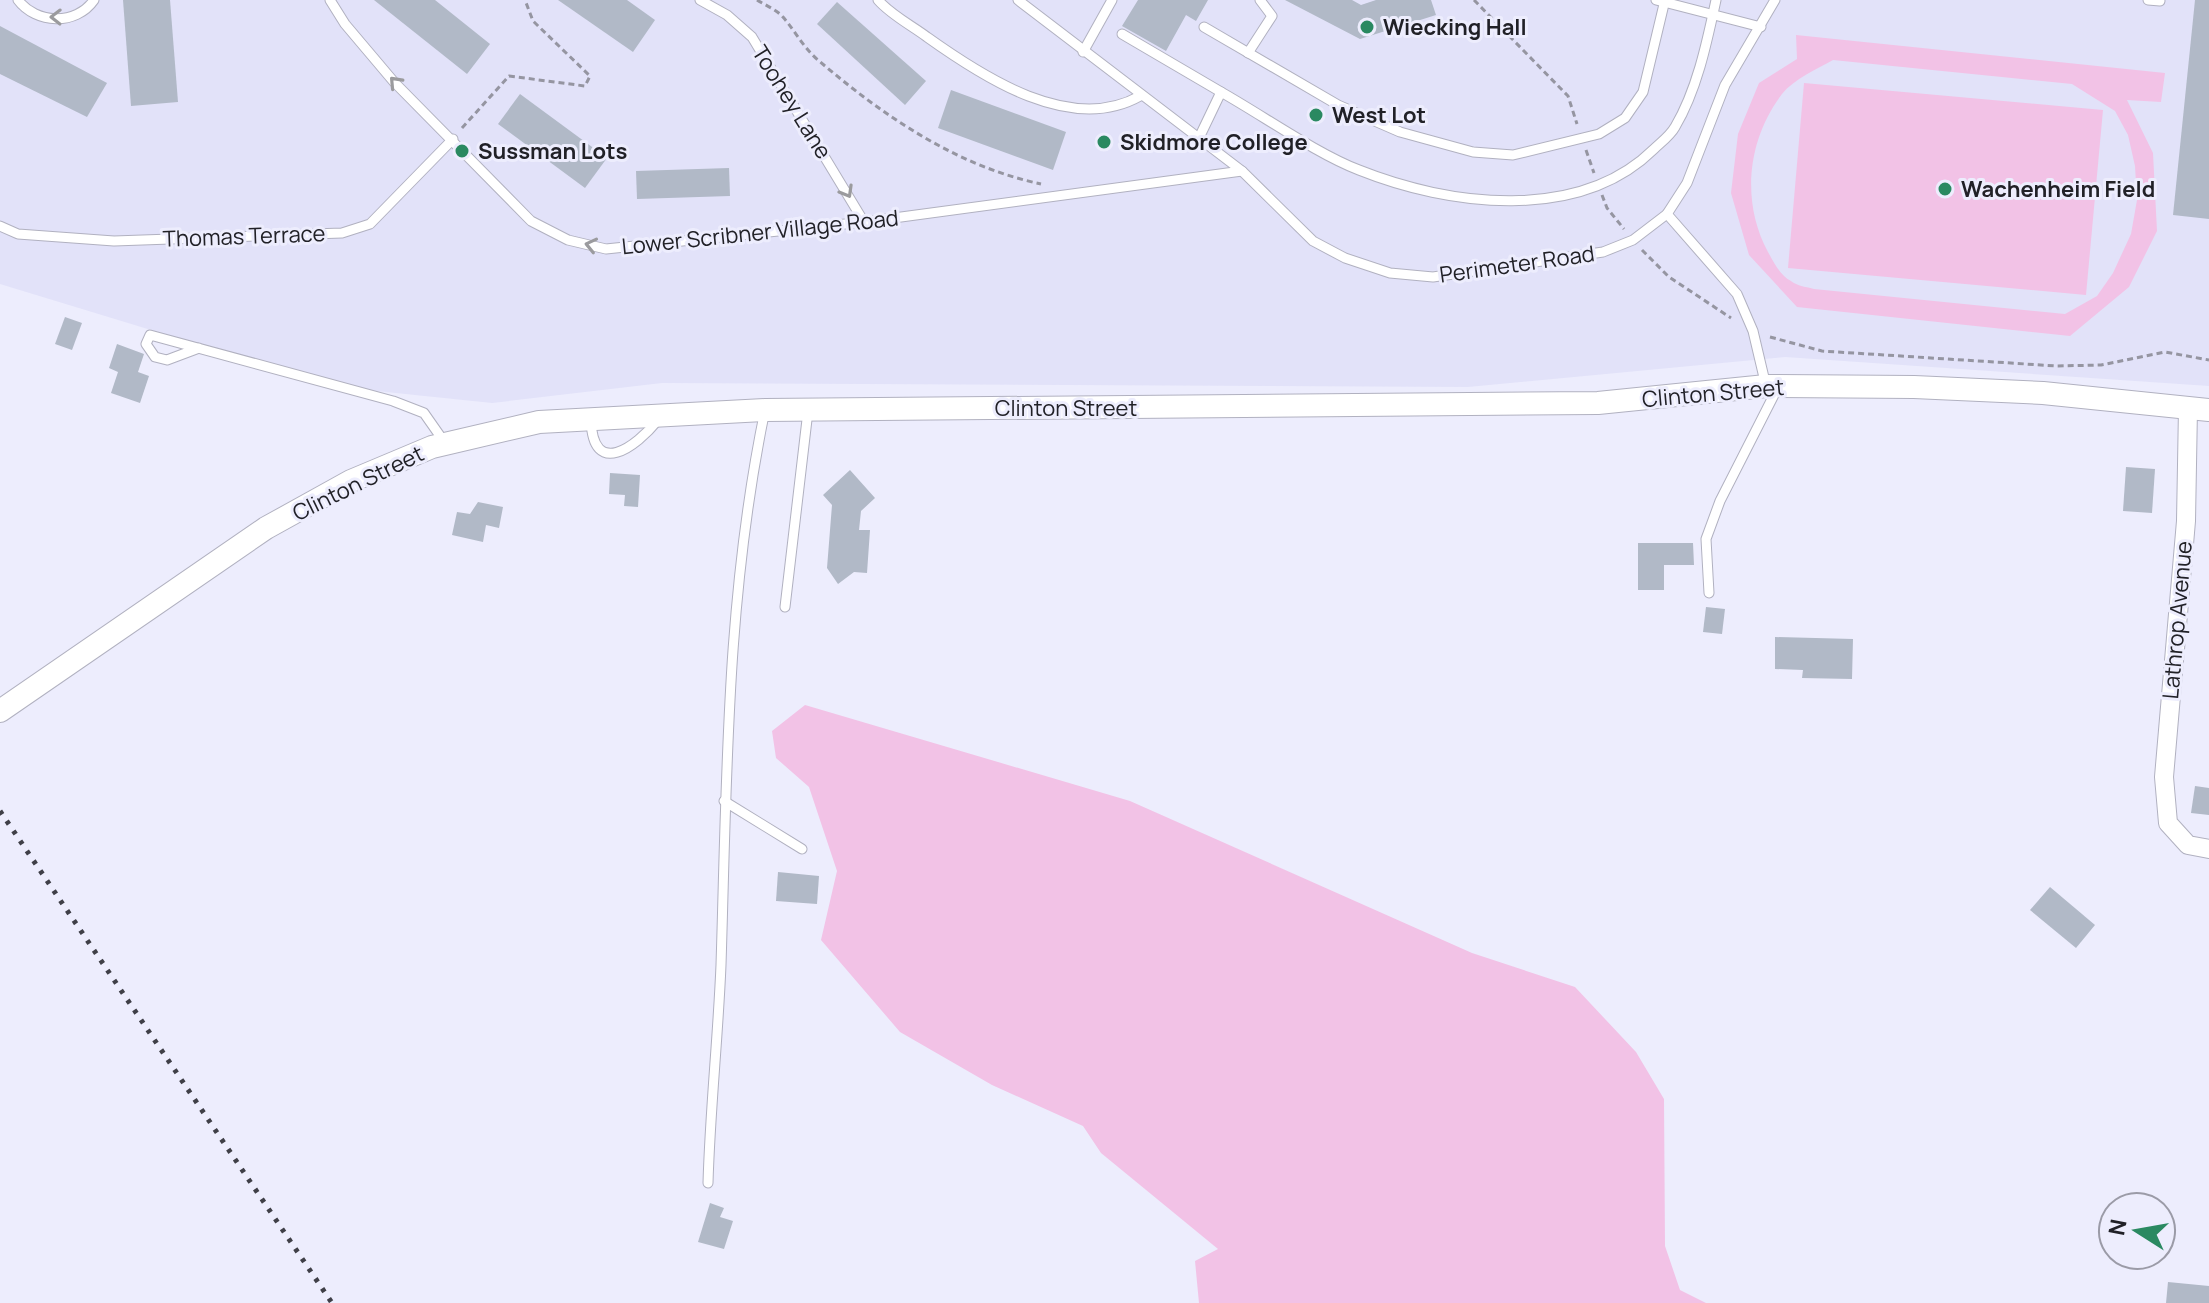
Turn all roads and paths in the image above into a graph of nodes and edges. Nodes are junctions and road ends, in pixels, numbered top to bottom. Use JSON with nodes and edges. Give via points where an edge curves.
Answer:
{"nodes":[{"id":1,"x":18,"y":0,"type":"edge"},
{"id":2,"x":94,"y":0,"type":"edge"},
{"id":3,"x":330,"y":0,"type":"edge"},
{"id":4,"x":525,"y":0,"type":"edge"},
{"id":5,"x":700,"y":0,"type":"edge"},
{"id":6,"x":757,"y":0,"type":"edge"},
{"id":7,"x":878,"y":0,"type":"edge"},
{"id":8,"x":1018,"y":0,"type":"edge"},
{"id":9,"x":1112,"y":0,"type":"edge"},
{"id":10,"x":1260,"y":0,"type":"edge"},
{"id":11,"x":1474,"y":0,"type":"edge"},
{"id":12,"x":1716,"y":0,"type":"edge"},
{"id":13,"x":1775,"y":0,"type":"edge"},
{"id":14,"x":2148,"y":0,"type":"edge"},
{"id":15,"x":1662,"y":1,"type":"edge"},
{"id":16,"x":2160,"y":1,"type":"edge"},
{"id":17,"x":1713,"y":15,"type":"junction"},
{"id":18,"x":1204,"y":27,"type":"dead end"},
{"id":19,"x":1761,"y":27,"type":"junction"},
{"id":20,"x":1122,"y":34,"type":"dead end"},
{"id":21,"x":1083,"y":52,"type":"junction"},
{"id":22,"x":1248,"y":53,"type":"junction"},
{"id":23,"x":1221,"y":92,"type":"junction"},
{"id":24,"x":1140,"y":96,"type":"junction"},
{"id":25,"x":453,"y":139,"type":"junction"},
{"id":26,"x":1582,"y":139,"type":"junction"},
{"id":27,"x":1198,"y":140,"type":"junction"},
{"id":28,"x":1242,"y":171,"type":"junction"},
{"id":29,"x":1053,"y":186,"type":"dead end"},
{"id":30,"x":1599,"y":187,"type":"junction"},
{"id":31,"x":1667,"y":214,"type":"junction"},
{"id":32,"x":864,"y":222,"type":"junction"},
{"id":33,"x":0,"y":226,"type":"edge"},
{"id":34,"x":1633,"y":240,"type":"junction"},
{"id":35,"x":1753,"y":331,"type":"junction"},
{"id":36,"x":199,"y":348,"type":"junction"},
{"id":37,"x":2209,"y":360,"type":"edge"},
{"id":38,"x":1772,"y":386,"type":"junction"},
{"id":39,"x":2198,"y":409,"type":"edge"},
{"id":40,"x":765,"y":410,"type":"junction"},
{"id":41,"x":809,"y":410,"type":"junction"},
{"id":42,"x":664,"y":413,"type":"junction"},
{"id":43,"x":591,"y":416,"type":"junction"},
{"id":44,"x":445,"y":443,"type":"junction"},
{"id":45,"x":1709,"y":593,"type":"dead end"},
{"id":46,"x":785,"y":607,"type":"dead end"},
{"id":47,"x":0,"y":711,"type":"edge"},
{"id":48,"x":724,"y":801,"type":"junction"},
{"id":49,"x":802,"y":849,"type":"dead end"},
{"id":50,"x":2209,"y":849,"type":"edge"},
{"id":51,"x":708,"y":1183,"type":"dead end"}],
"edges":[{"from":2,"to":1,"type":"lane","one_way":true,"via":[[86,12],[64,20],[40,16]]},
{"from":25,"to":3,"type":"lane","name":"Lower Scribner Village Road","one_way":true,"via":[[394,82]]},
{"from":4,"to":25,"type":"path","via":[[533,21],[590,76],[585,86],[509,76]]},
{"from":5,"to":32,"type":"lane","name":"Toohey Lane","one_way":true,"via":[[752,37]]},
{"from":6,"to":29,"type":"path","via":[[783,16],[816,59],[901,125],[952,153]]},
{"from":7,"to":24,"type":"lane","via":[[951,54],[1016,91],[1095,110],[1123,106]]},
{"from":8,"to":21,"type":"lane","name":"Perimeter Road"},
{"from":9,"to":21,"type":"lane"},
{"from":10,"to":22,"type":"lane","via":[[1272,16]]},
{"from":11,"to":26,"type":"path","via":[[1568,96]]},
{"from":12,"to":17,"type":"lane"},
{"from":13,"to":19,"type":"lane","name":"Perimeter Road"},
{"from":14,"to":16,"type":"lane"},
{"from":15,"to":17,"type":"lane"},
{"from":15,"to":26,"type":"lane","via":[[1643,92],[1625,118]]},
{"from":17,"to":19,"type":"lane"},
{"from":17,"to":30,"type":"lane","via":[[1674,130],[1641,162]]},
{"from":18,"to":22,"type":"lane"},
{"from":19,"to":31,"type":"lane","name":"Perimeter Road","via":[[1725,85],[1687,183]]},
{"from":20,"to":23,"type":"lane"},
{"from":21,"to":24,"type":"lane","name":"Perimeter Road"},
{"from":22,"to":26,"type":"lane","via":[[1338,105],[1400,132],[1473,152],[1513,155]]},
{"from":23,"to":27,"type":"lane"},
{"from":23,"to":30,"type":"lane","via":[[1358,170],[1407,185],[1479,200],[1539,199]]},
{"from":24,"to":27,"type":"lane","name":"Perimeter Road"},
{"from":32,"to":25,"type":"lane","name":"Lower Scribner Village Road","one_way":true,"via":[[606,249],[568,240],[531,221]]},
{"from":25,"to":33,"type":"lane","name":"Thomas Terrace","via":[[370,224],[342,233],[114,241],[18,234]]},
{"from":26,"to":30,"type":"path"},
{"from":27,"to":28,"type":"lane","name":"Perimeter Road"},
{"from":28,"to":32,"type":"lane","name":"Lower Scribner Village Road"},
{"from":28,"to":34,"type":"lane","name":"Perimeter Road","via":[[1313,241],[1390,273],[1433,277],[1562,260]]},
{"from":30,"to":34,"type":"path","via":[[1607,208]]},
{"from":31,"to":34,"type":"lane","name":"Perimeter Road"},
{"from":31,"to":35,"type":"lane","via":[[1737,294]]},
{"from":34,"to":35,"type":"path","via":[[1669,277]]},
{"from":35,"to":37,"type":"path","via":[[1822,351],[2057,366],[2101,365],[2165,352]]},
{"from":35,"to":38,"type":"lane"},
{"from":36,"to":36,"type":"lane","via":[[150,335],[146,344],[155,357],[167,360]]},
{"from":36,"to":44,"type":"lane","via":[[424,413]]},
{"from":38,"to":39,"type":"street","name":"Clinton Street","via":[[2043,393]]},
{"from":38,"to":41,"type":"street","name":"Clinton Street","via":[[1598,403]]},
{"from":38,"to":45,"type":"lane","via":[[1706,539]]},
{"from":39,"to":50,"type":"street","name":"Lathrop Avenue","via":[[2164,777],[2168,823],[2188,845]]},
{"from":40,"to":41,"type":"street","name":"Clinton Street"},
{"from":40,"to":42,"type":"street","name":"Clinton Street"},
{"from":40,"to":48,"type":"lane","via":[[740,562]]},
{"from":41,"to":46,"type":"lane"},
{"from":42,"to":43,"type":"street","name":"Clinton Street"},
{"from":42,"to":43,"type":"lane","via":[[629,449],[615,453],[599,450],[592,441]]},
{"from":43,"to":44,"type":"street","name":"Clinton Street"},
{"from":44,"to":47,"type":"street","name":"Clinton Street","via":[[362,475],[266,528]]},
{"from":48,"to":49,"type":"lane"},
{"from":48,"to":51,"type":"lane","via":[[721,971]]}]}
